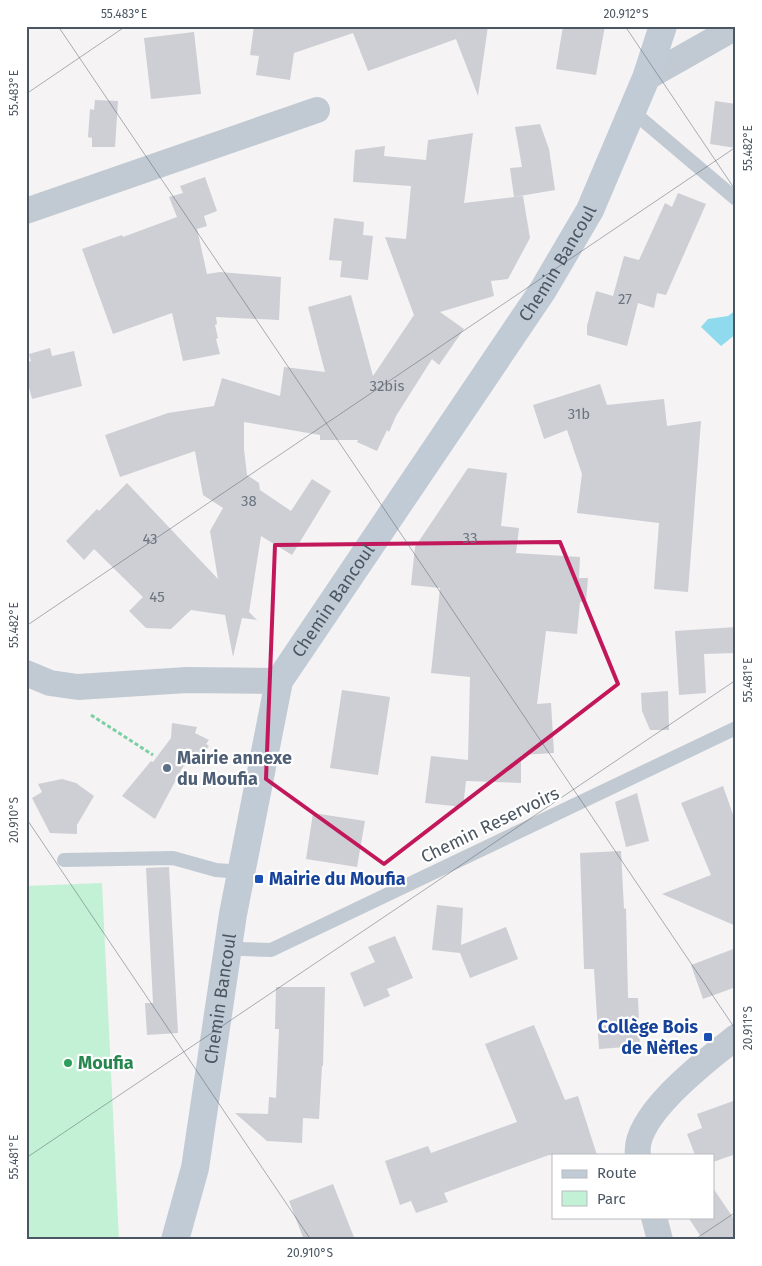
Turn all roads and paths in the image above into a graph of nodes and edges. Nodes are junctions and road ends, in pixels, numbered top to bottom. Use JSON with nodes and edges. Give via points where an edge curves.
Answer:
{"nodes":[{"id":1,"x":663,"y":26,"type":"edge"},
{"id":2,"x":736,"y":26,"type":"edge"},
{"id":3,"x":646,"y":78,"type":"junction"},
{"id":4,"x":317,"y":110,"type":"dead end"},
{"id":5,"x":632,"y":111,"type":"junction"},
{"id":6,"x":736,"y":199,"type":"edge"},
{"id":7,"x":26,"y":211,"type":"edge"},
{"id":8,"x":26,"y":673,"type":"edge"},
{"id":9,"x":280,"y":681,"type":"junction"},
{"id":10,"x":90,"y":715,"type":"dead end"},
{"id":11,"x":736,"y":728,"type":"edge"},
{"id":12,"x":153,"y":755,"type":"dead end"},
{"id":13,"x":26,"y":832,"type":"edge"},
{"id":14,"x":28,"y":837,"type":"dead end"},
{"id":15,"x":64,"y":860,"type":"dead end"},
{"id":16,"x":242,"y":872,"type":"junction"},
{"id":17,"x":229,"y":947,"type":"junction"},
{"id":18,"x":736,"y":1037,"type":"edge"},
{"id":19,"x":638,"y":1154,"type":"edge"},
{"id":20,"x":654,"y":1218,"type":"edge"},
{"id":21,"x":174,"y":1240,"type":"edge"},
{"id":22,"x":660,"y":1240,"type":"edge"}],
"edges":[{"from":1,"to":3,"type":"main road","name":"Chemin Bancoul"},
{"from":2,"to":3,"type":"street"},
{"from":3,"to":5,"type":"main road","name":"Chemin Bancoul"},
{"from":4,"to":7,"type":"street"},
{"from":5,"to":6,"type":"lane"},
{"from":5,"to":9,"type":"main road","name":"Chemin Bancoul","via":[[590,210],[543,290]]},
{"from":8,"to":9,"type":"street","via":[[78,687],[187,680]]},
{"from":9,"to":16,"type":"main road","name":"Chemin Bancoul"},
{"from":10,"to":12,"type":"path"},
{"from":11,"to":17,"type":"lane","name":"Chemin Reservoirs","via":[[271,950]]},
{"from":13,"to":14,"type":"path"},
{"from":15,"to":16,"type":"lane","via":[[173,858],[216,870]]},
{"from":16,"to":17,"type":"main road","name":"Chemin Bancoul"},
{"from":17,"to":21,"type":"main road","name":"Chemin Bancoul","via":[[195,1168]]},
{"from":18,"to":19,"type":"street","via":[[679,1085],[654,1112],[639,1138]]},
{"from":20,"to":22,"type":"street"}]}
